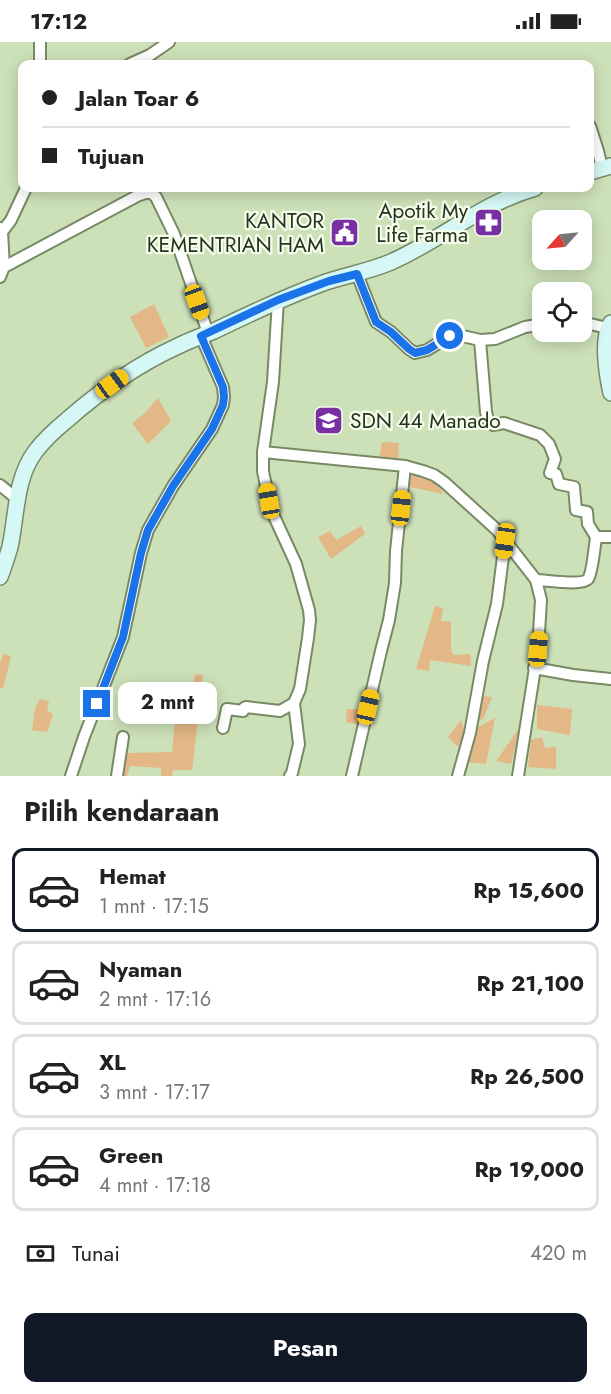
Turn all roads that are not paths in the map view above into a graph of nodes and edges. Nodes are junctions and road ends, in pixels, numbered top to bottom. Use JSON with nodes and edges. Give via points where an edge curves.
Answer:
{"nodes":[{"id":1,"x":40,"y":42,"type":"edge"},
{"id":2,"x":169,"y":42,"type":"edge"},
{"id":3,"x":40,"y":60,"type":"edge"},
{"id":4,"x":140,"y":60,"type":"edge"},
{"id":5,"x":594,"y":138,"type":"edge"},
{"id":6,"x":601,"y":169,"type":"edge"},
{"id":7,"x":24,"y":192,"type":"edge"},
{"id":8,"x":507,"y":192,"type":"edge"},
{"id":9,"x":1,"y":230,"type":"edge"},
{"id":10,"x":2,"y":264,"type":"edge"},
{"id":11,"x":357,"y":274,"type":"junction"},
{"id":12,"x":278,"y":300,"type":"junction"},
{"id":13,"x":592,"y":323,"type":"edge"},
{"id":14,"x":532,"y":326,"type":"edge"},
{"id":15,"x":609,"y":326,"type":"edge"},
{"id":16,"x":205,"y":334,"type":"junction"},
{"id":17,"x":480,"y":340,"type":"junction"},
{"id":18,"x":611,"y":393,"type":"edge"},
{"id":19,"x":263,"y":452,"type":"junction"},
{"id":20,"x":405,"y":466,"type":"junction"},
{"id":21,"x":0,"y":485,"type":"edge"},
{"id":22,"x":17,"y":499,"type":"junction"},
{"id":23,"x":596,"y":537,"type":"junction"},
{"id":24,"x":611,"y":537,"type":"edge"},
{"id":25,"x":505,"y":541,"type":"junction"},
{"id":26,"x":0,"y":577,"type":"edge"},
{"id":27,"x":536,"y":579,"type":"junction"},
{"id":28,"x":534,"y":668,"type":"junction"},
{"id":29,"x":611,"y":679,"type":"edge"},
{"id":30,"x":294,"y":703,"type":"junction"},
{"id":31,"x":223,"y":728,"type":"dead end"},
{"id":32,"x":123,"y":737,"type":"dead end"},
{"id":33,"x":71,"y":776,"type":"edge"},
{"id":34,"x":117,"y":776,"type":"edge"},
{"id":35,"x":290,"y":776,"type":"edge"},
{"id":36,"x":352,"y":776,"type":"edge"},
{"id":37,"x":458,"y":776,"type":"edge"},
{"id":38,"x":518,"y":776,"type":"edge"}],
"edges":[{"from":1,"to":3,"type":"street"},
{"from":2,"to":4,"type":"street"},
{"from":5,"to":6,"type":"street"},
{"from":7,"to":9,"type":"street","via":[[11,220]]},
{"from":8,"to":11,"type":"main road","via":[[411,252]]},
{"from":9,"to":10,"type":"street"},
{"from":10,"to":16,"type":"street","via":[[137,196],[152,193],[174,234]]},
{"from":11,"to":12,"type":"main road"},
{"from":11,"to":17,"type":"street","via":[[376,322],[415,353],[450,336]]},
{"from":12,"to":16,"type":"main road"},
{"from":12,"to":19,"type":"street","via":[[274,372]]},
{"from":13,"to":15,"type":"street"},
{"from":14,"to":17,"type":"street"},
{"from":15,"to":18,"type":"main road","via":[[607,372]]},
{"from":16,"to":22,"type":"main road","via":[[125,375],[65,422],[36,450]]},
{"from":16,"to":33,"type":"street","via":[[223,387],[223,405],[148,530],[123,637]]},
{"from":17,"to":23,"type":"street","via":[[488,420],[540,435],[549,444],[555,459],[550,473],[556,474],[559,484],[574,487],[576,510],[587,512],[588,524]]},
{"from":19,"to":20,"type":"street"},
{"from":19,"to":30,"type":"street","via":[[269,501],[296,564],[309,610],[300,689]]},
{"from":20,"to":25,"type":"street","via":[[444,482]]},
{"from":20,"to":36,"type":"street","via":[[389,620]]},
{"from":21,"to":22,"type":"street"},
{"from":22,"to":26,"type":"main road","via":[[10,546]]},
{"from":23,"to":24,"type":"street"},
{"from":23,"to":27,"type":"street","via":[[585,581]]},
{"from":25,"to":27,"type":"street"},
{"from":25,"to":37,"type":"street","via":[[497,604]]},
{"from":27,"to":28,"type":"street","via":[[541,600]]},
{"from":28,"to":29,"type":"street"},
{"from":28,"to":38,"type":"street"},
{"from":30,"to":31,"type":"street","via":[[280,711],[227,709]]},
{"from":30,"to":35,"type":"street","via":[[299,744]]},
{"from":32,"to":34,"type":"street"}]}
